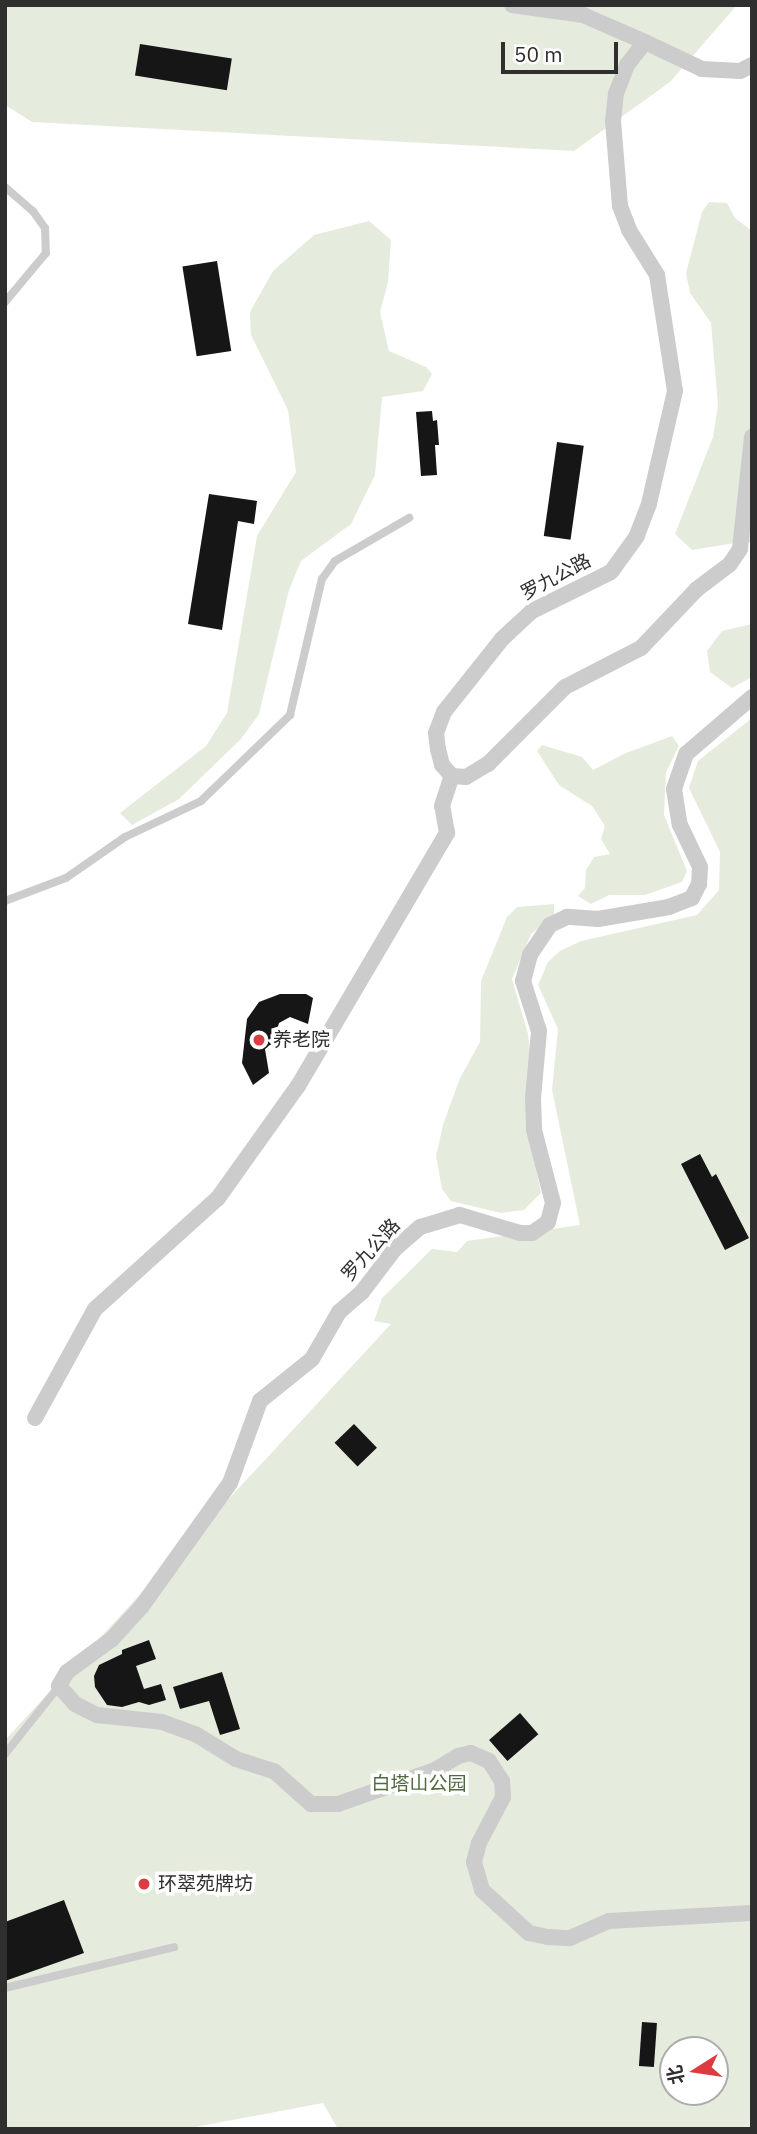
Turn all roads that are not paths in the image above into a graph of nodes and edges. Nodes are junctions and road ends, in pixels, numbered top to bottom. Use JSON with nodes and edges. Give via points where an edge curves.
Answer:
{"nodes":[{"id":1,"x":512,"y":5,"type":"edge"},
{"id":2,"x":645,"y":42,"type":"junction"},
{"id":3,"x":752,"y":65,"type":"edge"},
{"id":4,"x":5,"y":187,"type":"edge"},
{"id":5,"x":5,"y":302,"type":"edge"},
{"id":6,"x":752,"y":437,"type":"edge"},
{"id":7,"x":409,"y":518,"type":"dead end"},
{"id":8,"x":752,"y":697,"type":"edge"},
{"id":9,"x":452,"y":776,"type":"junction"},
{"id":10,"x":5,"y":901,"type":"edge"},
{"id":11,"x":35,"y":1418,"type":"dead end"},
{"id":12,"x":59,"y":1686,"type":"junction"},
{"id":13,"x":5,"y":1754,"type":"edge"},
{"id":14,"x":752,"y":1913,"type":"edge"},
{"id":15,"x":174,"y":1947,"type":"dead end"},
{"id":16,"x":5,"y":1988,"type":"edge"}],
"edges":[{"from":1,"to":2,"type":"street","via":[[583,15]]},
{"from":2,"to":3,"type":"street","via":[[702,69],[740,71]]},
{"from":2,"to":9,"type":"street","name":"罗九公路","via":[[626,65],[612,121],[620,206],[657,275],[675,391],[649,504],[637,536],[611,572],[532,611],[502,639],[444,712],[436,733],[438,750],[442,765]]},
{"from":4,"to":5,"type":"lane","via":[[45,228],[46,253]]},
{"from":6,"to":9,"type":"street","via":[[740,549],[730,564],[698,589],[641,648],[565,687],[488,764],[466,777]]},
{"from":7,"to":10,"type":"lane","via":[[335,561],[322,579],[290,715],[201,801],[125,837],[66,878]]},
{"from":8,"to":12,"type":"street","name":"罗九公路","via":[[686,754],[674,789],[680,825],[700,867],[692,898],[670,907],[598,919],[567,917],[550,925],[530,955],[523,981],[539,1031],[534,1130],[553,1203],[548,1222],[532,1233],[520,1233],[460,1215],[420,1227],[394,1250],[362,1292],[339,1312],[312,1359],[260,1401],[230,1483],[142,1606],[112,1639],[67,1672]]},
{"from":9,"to":11,"type":"street","via":[[442,806],[447,833],[298,1086],[218,1198],[95,1309]]},
{"from":12,"to":13,"type":"lane","name":"罗九公路"},
{"from":12,"to":14,"type":"street","via":[[75,1704],[97,1714],[162,1722],[197,1734],[236,1759],[274,1771],[311,1804],[338,1804],[435,1770],[458,1756],[471,1754],[489,1761],[502,1781],[503,1797],[474,1862],[482,1890],[529,1933],[570,1938],[609,1921]]},
{"from":15,"to":16,"type":"lane"}]}
